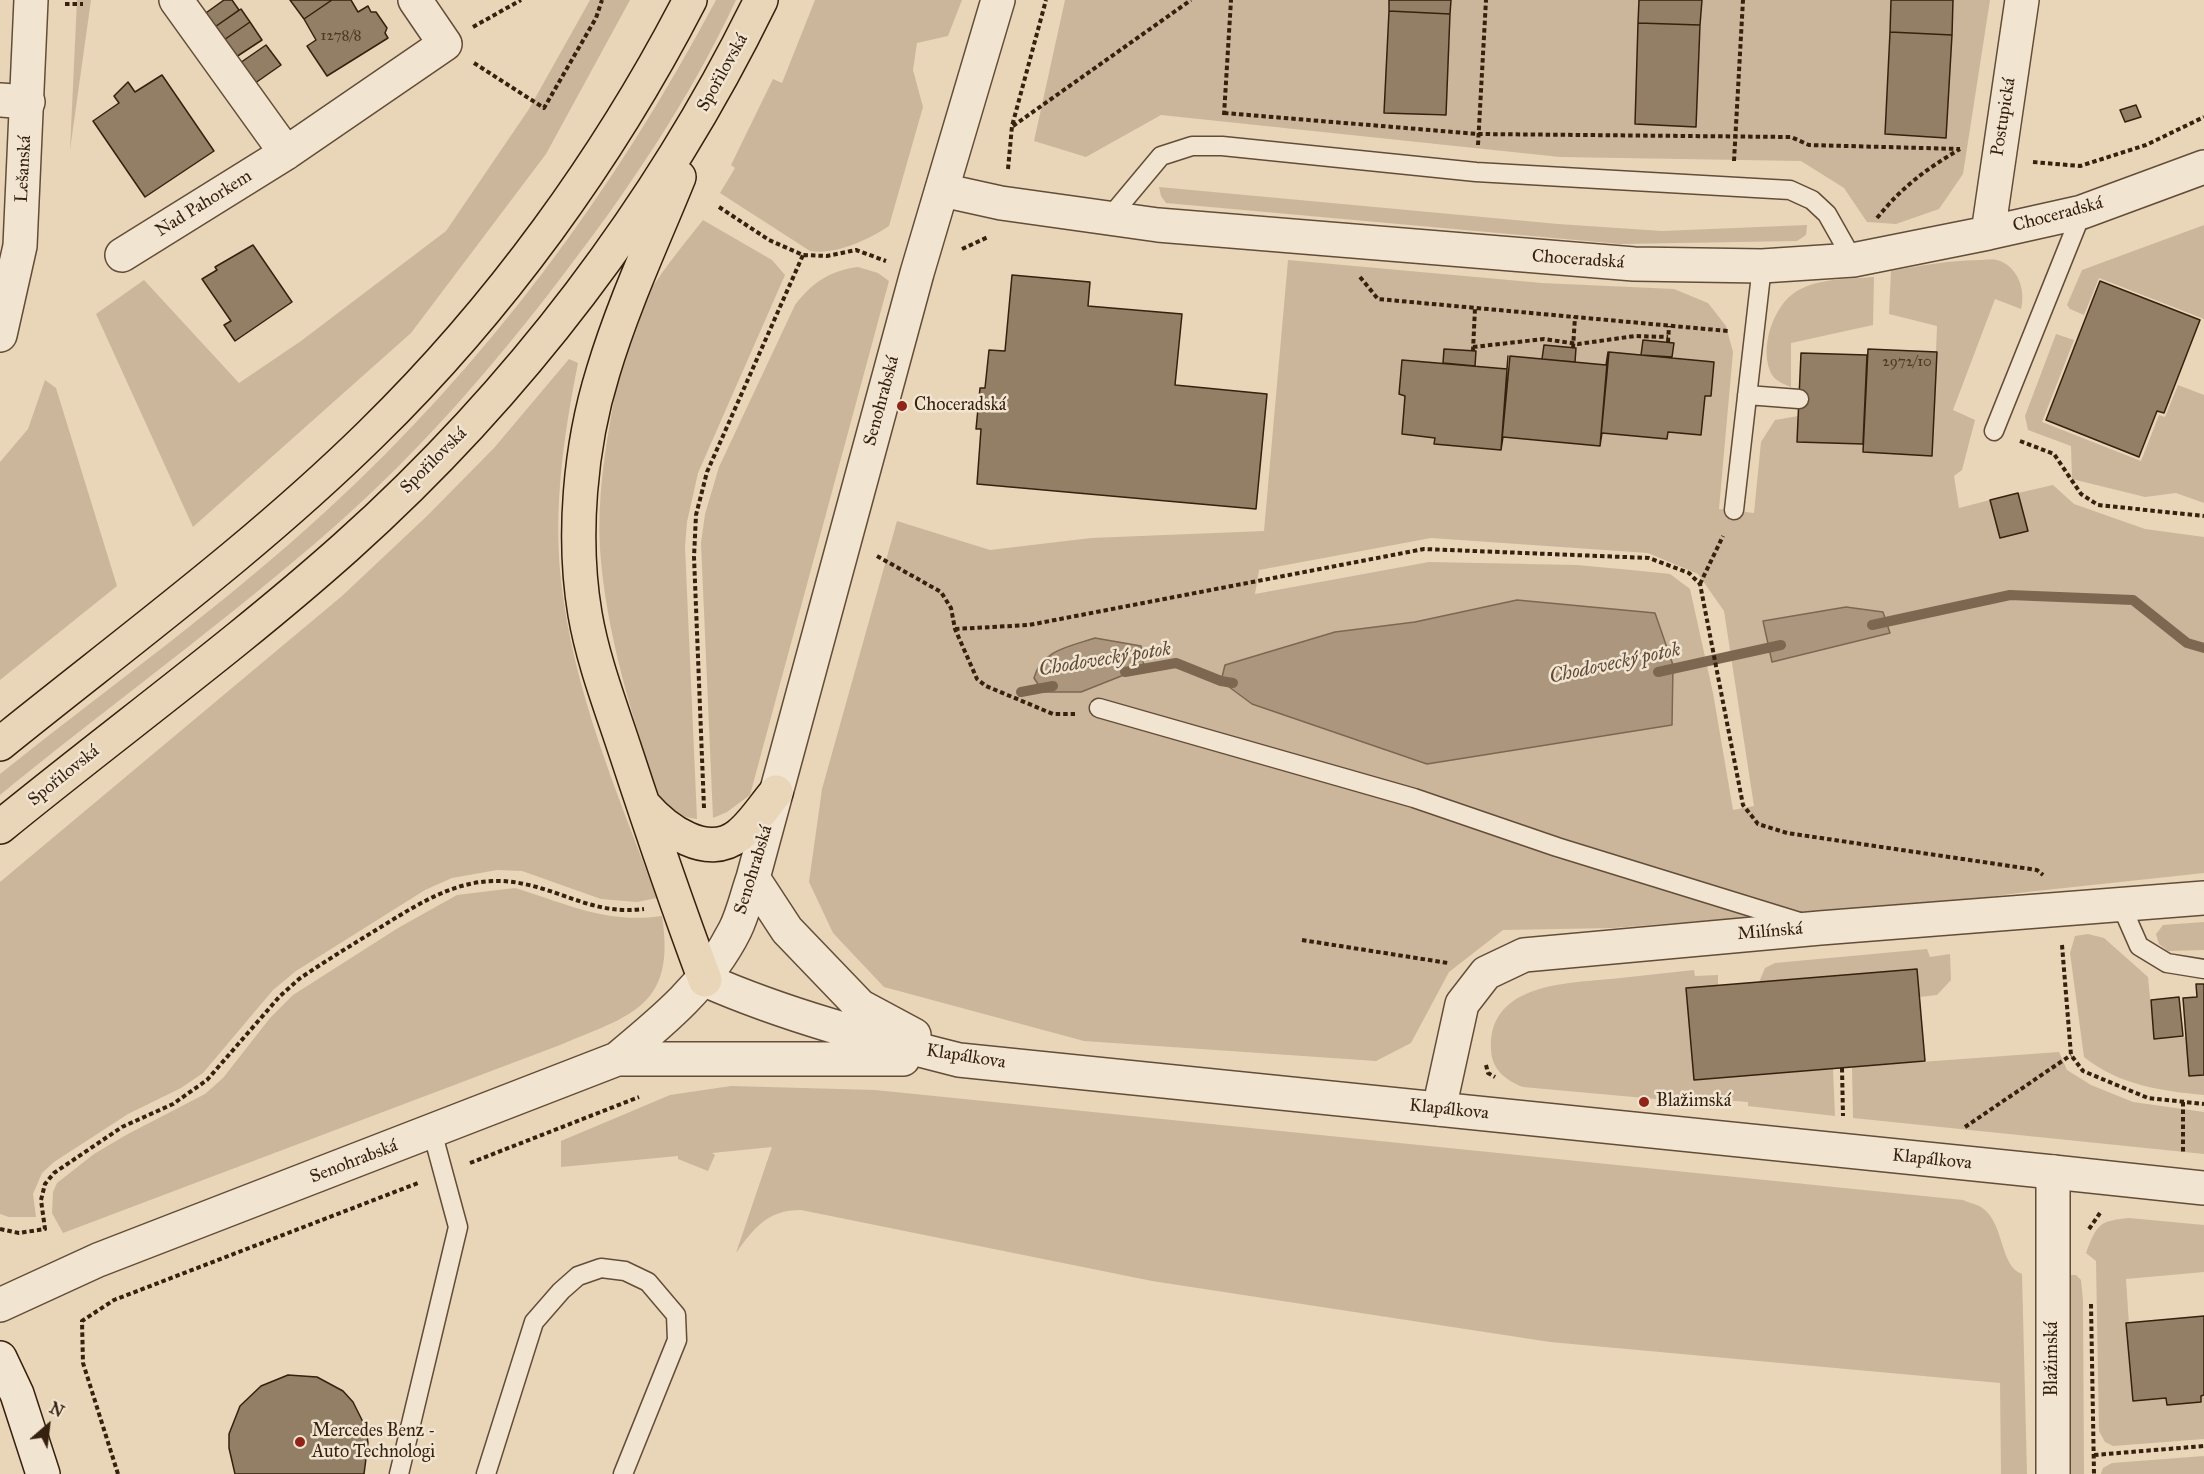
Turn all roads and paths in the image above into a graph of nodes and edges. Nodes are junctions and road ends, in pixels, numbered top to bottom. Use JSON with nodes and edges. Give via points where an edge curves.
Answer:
{"nodes":[{"id":1,"x":31,"y":0,"type":"edge"},
{"id":2,"x":176,"y":0,"type":"edge"},
{"id":3,"x":415,"y":0,"type":"edge"},
{"id":4,"x":521,"y":0,"type":"edge"},
{"id":5,"x":602,"y":0,"type":"edge"},
{"id":6,"x":690,"y":0,"type":"edge"},
{"id":7,"x":762,"y":0,"type":"edge"},
{"id":8,"x":998,"y":0,"type":"edge"},
{"id":9,"x":1046,"y":0,"type":"edge"},
{"id":10,"x":1191,"y":0,"type":"edge"},
{"id":11,"x":1231,"y":0,"type":"edge"},
{"id":12,"x":1486,"y":0,"type":"edge"},
{"id":13,"x":1743,"y":0,"type":"edge"},
{"id":14,"x":2022,"y":0,"type":"edge"},
{"id":15,"x":445,"y":44,"type":"junction"},
{"id":16,"x":497,"y":77,"type":"dead end"},
{"id":17,"x":714,"y":92,"type":"junction"},
{"id":18,"x":14,"y":101,"type":"edge"},
{"id":19,"x":1224,"y":113,"type":"junction"},
{"id":20,"x":2204,"y":117,"type":"edge"},
{"id":21,"x":1012,"y":126,"type":"junction"},
{"id":22,"x":1478,"y":134,"type":"junction"},
{"id":23,"x":1736,"y":135,"type":"junction"},
{"id":24,"x":1966,"y":145,"type":"dead end"},
{"id":25,"x":1222,"y":146,"type":"junction"},
{"id":26,"x":1960,"y":149,"type":"junction"},
{"id":27,"x":286,"y":153,"type":"junction"},
{"id":28,"x":1998,"y":158,"type":"junction"},
{"id":29,"x":2204,"y":167,"type":"edge"},
{"id":30,"x":1476,"y":172,"type":"junction"},
{"id":31,"x":1733,"y":185,"type":"junction"},
{"id":32,"x":942,"y":190,"type":"junction"},
{"id":33,"x":1001,"y":202,"type":"junction"},
{"id":34,"x":719,"y":207,"type":"dead end"},
{"id":35,"x":2082,"y":212,"type":"junction"},
{"id":36,"x":1110,"y":218,"type":"junction"},
{"id":37,"x":1988,"y":234,"type":"junction"},
{"id":38,"x":960,"y":250,"type":"dead end"},
{"id":39,"x":122,"y":255,"type":"dead end"},
{"id":40,"x":803,"y":255,"type":"junction"},
{"id":41,"x":1850,"y":255,"type":"junction"},
{"id":42,"x":1762,"y":266,"type":"junction"},
{"id":43,"x":1353,"y":269,"type":"dead end"},
{"id":44,"x":917,"y":273,"type":"junction"},
{"id":45,"x":1475,"y":308,"type":"junction"},
{"id":46,"x":1575,"y":317,"type":"junction"},
{"id":47,"x":1669,"y":326,"type":"junction"},
{"id":48,"x":1754,"y":333,"type":"junction"},
{"id":49,"x":0,"y":335,"type":"edge"},
{"id":50,"x":1573,"y":346,"type":"junction"},
{"id":51,"x":1747,"y":395,"type":"junction"},
{"id":52,"x":1799,"y":399,"type":"dead end"},
{"id":53,"x":1994,"y":431,"type":"joint"},
{"id":54,"x":1734,"y":510,"type":"joint"},
{"id":55,"x":2204,"y":516,"type":"edge"},
{"id":56,"x":872,"y":553,"type":"dead end"},
{"id":57,"x":1700,"y":584,"type":"junction"},
{"id":58,"x":955,"y":629,"type":"junction"},
{"id":59,"x":1099,"y":708,"type":"joint"},
{"id":60,"x":0,"y":744,"type":"edge"},
{"id":61,"x":776,"y":792,"type":"junction"},
{"id":62,"x":643,"y":804,"type":"junction"},
{"id":63,"x":0,"y":827,"type":"edge"},
{"id":64,"x":707,"y":843,"type":"junction"},
{"id":65,"x":753,"y":878,"type":"junction"},
{"id":66,"x":2204,"y":898,"type":"edge"},
{"id":67,"x":675,"y":900,"type":"junction"},
{"id":68,"x":2121,"y":904,"type":"junction"},
{"id":69,"x":2059,"y":910,"type":"junction"},
{"id":70,"x":1820,"y":928,"type":"junction"},
{"id":71,"x":1302,"y":940,"type":"dead end"},
{"id":72,"x":2204,"y":969,"type":"edge"},
{"id":73,"x":1486,"y":973,"type":"junction"},
{"id":74,"x":705,"y":980,"type":"junction"},
{"id":75,"x":2071,"y":1055,"type":"junction"},
{"id":76,"x":617,"y":1059,"type":"junction"},
{"id":77,"x":959,"y":1060,"type":"junction"},
{"id":78,"x":1842,"y":1068,"type":"dead end"},
{"id":79,"x":2183,"y":1102,"type":"junction"},
{"id":80,"x":2204,"y":1104,"type":"edge"},
{"id":81,"x":1439,"y":1109,"type":"junction"},
{"id":82,"x":1843,"y":1114,"type":"dead end"},
{"id":83,"x":432,"y":1131,"type":"junction"},
{"id":84,"x":1955,"y":1134,"type":"dead end"},
{"id":85,"x":2183,"y":1156,"type":"dead end"},
{"id":86,"x":2053,"y":1172,"type":"junction"},
{"id":87,"x":443,"y":1174,"type":"junction"},
{"id":88,"x":2204,"y":1188,"type":"edge"},
{"id":89,"x":2107,"y":1211,"type":"dead end"},
{"id":90,"x":0,"y":1229,"type":"edge"},
{"id":91,"x":2085,"y":1235,"type":"dead end"},
{"id":92,"x":2091,"y":1293,"type":"dead end"},
{"id":93,"x":0,"y":1305,"type":"edge"},
{"id":94,"x":0,"y":1358,"type":"edge"},
{"id":95,"x":2204,"y":1446,"type":"edge"},
{"id":96,"x":2094,"y":1455,"type":"junction"},
{"id":97,"x":43,"y":1474,"type":"edge"},
{"id":98,"x":118,"y":1474,"type":"edge"},
{"id":99,"x":399,"y":1474,"type":"edge"},
{"id":100,"x":486,"y":1474,"type":"edge"},
{"id":101,"x":623,"y":1474,"type":"edge"},
{"id":102,"x":2053,"y":1474,"type":"edge"},
{"id":103,"x":2094,"y":1474,"type":"edge"}],
"edges":[{"from":1,"to":18,"type":"street","name":"Lešanská"},
{"from":2,"to":27,"type":"street"},
{"from":3,"to":15,"type":"street"},
{"from":4,"to":15,"type":"path"},
{"from":5,"to":16,"type":"path","via":[[596,18],[544,108]]},
{"from":6,"to":60,"type":"highway","via":[[618,125],[559,212],[439,364],[299,502]]},
{"from":7,"to":17,"type":"highway","name":"Spořilovská"},
{"from":8,"to":32,"type":"street","name":"Senohrabská"},
{"from":9,"to":21,"type":"path"},
{"from":10,"to":21,"type":"path"},
{"from":11,"to":19,"type":"path"},
{"from":12,"to":22,"type":"path"},
{"from":13,"to":23,"type":"path"},
{"from":14,"to":28,"type":"street","name":"Postupická"},
{"from":15,"to":27,"type":"street","name":"Nad Pahorkem"},
{"from":17,"to":62,"type":"highway","via":[[603,372],[582,491],[580,546],[585,615]]},
{"from":17,"to":63,"type":"highway","name":"Spořilovská","via":[[662,178],[591,278],[522,367],[447,449],[382,514],[305,582]]},
{"from":18,"to":49,"type":"street","name":"Lešanská","via":[[20,246]]},
{"from":19,"to":22,"type":"path"},
{"from":19,"to":25,"type":"path"},
{"from":20,"to":28,"type":"path","via":[[2146,145],[2080,166]]},
{"from":21,"to":33,"type":"path"},
{"from":22,"to":23,"type":"path"},
{"from":22,"to":30,"type":"path"},
{"from":23,"to":26,"type":"path","via":[[1791,137],[1809,145]]},
{"from":23,"to":31,"type":"path"},
{"from":24,"to":26,"type":"path"},
{"from":25,"to":30,"type":"lane"},
{"from":25,"to":36,"type":"lane","via":[[1192,146],[1161,156]]},
{"from":26,"to":41,"type":"path","via":[[1900,190]]},
{"from":27,"to":39,"type":"street","name":"Nad Pahorkem"},
{"from":28,"to":37,"type":"street","name":"Postupická"},
{"from":29,"to":35,"type":"street","name":"Choceradská"},
{"from":30,"to":31,"type":"lane"},
{"from":31,"to":41,"type":"lane","via":[[1790,190],[1812,200],[1827,214]]},
{"from":32,"to":33,"type":"street","name":"Choceradská"},
{"from":32,"to":44,"type":"street","name":"Senohrabská"},
{"from":33,"to":36,"type":"street","name":"Choceradská"},
{"from":33,"to":38,"type":"path","via":[[990,236]]},
{"from":34,"to":40,"type":"path","via":[[769,240]]},
{"from":35,"to":37,"type":"street","name":"Choceradská"},
{"from":35,"to":53,"type":"lane"},
{"from":36,"to":42,"type":"street","name":"Choceradská","via":[[1517,256],[1634,264]]},
{"from":37,"to":41,"type":"street","name":"Choceradská"},
{"from":40,"to":44,"type":"path","via":[[827,256],[856,250]]},
{"from":40,"to":64,"type":"path","via":[[707,472],[696,515],[694,557]]},
{"from":41,"to":42,"type":"street","name":"Choceradská"},
{"from":42,"to":48,"type":"lane"},
{"from":43,"to":45,"type":"path","via":[[1378,299]]},
{"from":44,"to":61,"type":"street","name":"Senohrabská"},
{"from":45,"to":46,"type":"path"},
{"from":45,"to":50,"type":"path","via":[[1473,349],[1544,339]]},
{"from":46,"to":47,"type":"path"},
{"from":46,"to":50,"type":"path"},
{"from":47,"to":48,"type":"path"},
{"from":47,"to":50,"type":"path","via":[[1668,340],[1635,336]]},
{"from":48,"to":51,"type":"lane"},
{"from":51,"to":52,"type":"lane"},
{"from":51,"to":54,"type":"lane"},
{"from":53,"to":55,"type":"path","via":[[2054,454],[2081,494],[2098,505]]},
{"from":54,"to":57,"type":"path"},
{"from":56,"to":58,"type":"path","via":[[941,591],[951,608]]},
{"from":57,"to":58,"type":"path","via":[[1689,573],[1649,558],[1424,549],[1029,625]]},
{"from":57,"to":69,"type":"path","via":[[1743,805],[1758,824],[1787,833],[2037,870],[2055,884]]},
{"from":58,"to":59,"type":"path","via":[[977,679],[986,686],[1053,714],[1070,716]]},
{"from":59,"to":70,"type":"lane","via":[[1414,798],[1557,847]]},
{"from":61,"to":64,"type":"highway","via":[[741,834],[732,840]]},
{"from":61,"to":65,"type":"street","name":"Senohrabská"},
{"from":62,"to":64,"type":"highway","via":[[679,836]]},
{"from":62,"to":67,"type":"highway"},
{"from":65,"to":74,"type":"street","name":"Senohrabská","via":[[735,930]]},
{"from":65,"to":77,"type":"street","via":[[787,930],[860,1006]]},
{"from":66,"to":68,"type":"street","name":"Milínská"},
{"from":67,"to":74,"type":"highway"},
{"from":67,"to":90,"type":"path","via":[[635,910],[597,908],[509,880],[465,884],[433,895],[299,979],[221,1067],[191,1092],[122,1127],[54,1173],[45,1184],[41,1200],[45,1229],[19,1233]]},
{"from":68,"to":69,"type":"street","name":"Milínská"},
{"from":68,"to":72,"type":"lane","via":[[2139,946],[2167,963]]},
{"from":69,"to":70,"type":"street","name":"Milínská"},
{"from":69,"to":75,"type":"path"},
{"from":70,"to":73,"type":"street","name":"Milínská","via":[[1524,955]]},
{"from":71,"to":73,"type":"path"},
{"from":73,"to":81,"type":"street","name":"Milínská","via":[[1462,1004]]},
{"from":74,"to":76,"type":"street","name":"Senohrabská"},
{"from":74,"to":77,"type":"street","name":"Klapálkova","via":[[843,1030]]},
{"from":75,"to":79,"type":"path","via":[[2084,1071],[2105,1081],[2148,1098]]},
{"from":75,"to":84,"type":"path"},
{"from":76,"to":77,"type":"street"},
{"from":76,"to":83,"type":"street","name":"Senohrabská"},
{"from":77,"to":81,"type":"street","name":"Klapálkova"},
{"from":78,"to":82,"type":"path"},
{"from":79,"to":80,"type":"path"},
{"from":79,"to":85,"type":"path"},
{"from":81,"to":86,"type":"street","name":"Klapálkova"},
{"from":83,"to":87,"type":"lane"},
{"from":83,"to":93,"type":"street","name":"Senohrabská","via":[[98,1260]]},
{"from":86,"to":88,"type":"street","name":"Klapálkova"},
{"from":86,"to":102,"type":"street","name":"Blažimská"},
{"from":87,"to":98,"type":"path","via":[[114,1300],[82,1321],[83,1363]]},
{"from":87,"to":99,"type":"lane","via":[[458,1227]]},
{"from":89,"to":91,"type":"path","via":[[2098,1214]]},
{"from":92,"to":96,"type":"path"},
{"from":94,"to":97,"type":"street","via":[[17,1394]]},
{"from":95,"to":96,"type":"path"},
{"from":96,"to":103,"type":"path"},
{"from":100,"to":101,"type":"lane","via":[[534,1322],[578,1276],[601,1268],[625,1271],[648,1282],[676,1315],[677,1340]]}]}
